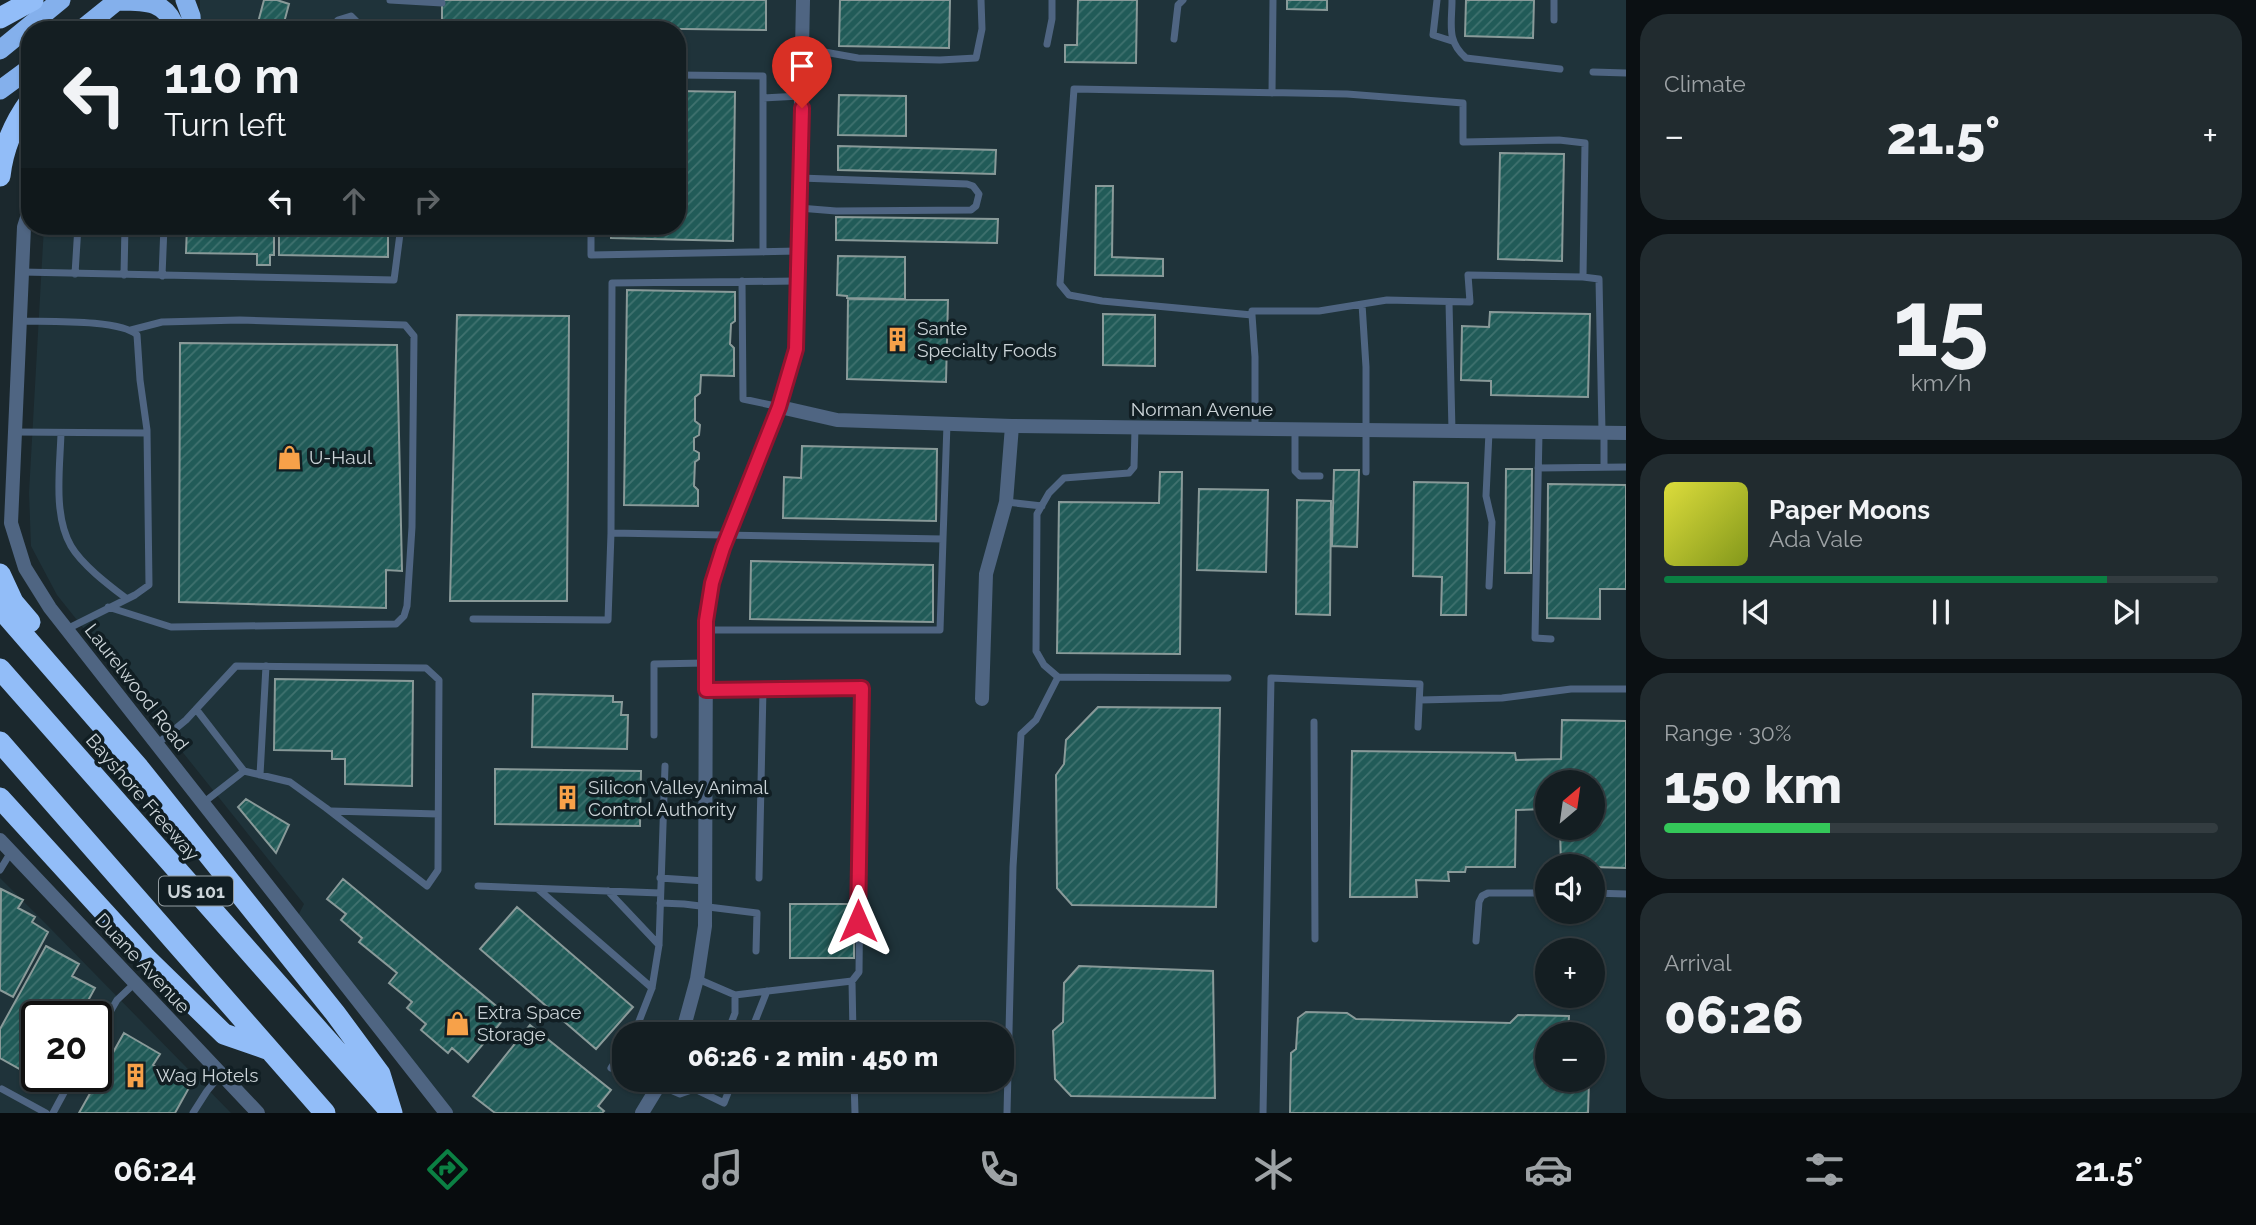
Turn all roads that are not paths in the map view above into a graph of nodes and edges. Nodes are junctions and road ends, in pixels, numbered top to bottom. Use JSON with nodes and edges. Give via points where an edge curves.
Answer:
{"nodes":[{"id":1,"x":33,"y":0,"type":"edge"},
{"id":2,"x":61,"y":0,"type":"edge"},
{"id":3,"x":185,"y":0,"type":"edge"},
{"id":4,"x":390,"y":0,"type":"edge"},
{"id":5,"x":803,"y":0,"type":"edge"},
{"id":6,"x":981,"y":0,"type":"edge"},
{"id":7,"x":1052,"y":0,"type":"edge"},
{"id":8,"x":1183,"y":0,"type":"edge"},
{"id":9,"x":1273,"y":0,"type":"edge"},
{"id":10,"x":1437,"y":0,"type":"edge"},
{"id":11,"x":1452,"y":0,"type":"edge"},
{"id":12,"x":1554,"y":0,"type":"edge"},
{"id":13,"x":117,"y":1,"type":"edge"},
{"id":14,"x":442,"y":3,"type":"dead end"},
{"id":15,"x":0,"y":18,"type":"edge"},
{"id":16,"x":1553,"y":20,"type":"dead end"},
{"id":17,"x":35,"y":21,"type":"edge"},
{"id":18,"x":92,"y":21,"type":"edge"},
{"id":19,"x":174,"y":21,"type":"edge"},
{"id":20,"x":191,"y":21,"type":"edge"},
{"id":21,"x":337,"y":21,"type":"edge"},
{"id":22,"x":356,"y":21,"type":"edge"},
{"id":23,"x":21,"y":33,"type":"edge"},
{"id":24,"x":1174,"y":40,"type":"dead end"},
{"id":25,"x":1452,"y":41,"type":"junction"},
{"id":26,"x":1047,"y":44,"type":"dead end"},
{"id":27,"x":802,"y":48,"type":"junction"},
{"id":28,"x":0,"y":50,"type":"edge"},
{"id":29,"x":1560,"y":69,"type":"dead end"},
{"id":30,"x":1593,"y":72,"type":"dead end"},
{"id":31,"x":1626,"y":73,"type":"edge"},
{"id":32,"x":21,"y":75,"type":"edge"},
{"id":33,"x":686,"y":75,"type":"edge"},
{"id":34,"x":0,"y":90,"type":"edge"},
{"id":35,"x":1272,"y":93,"type":"junction"},
{"id":36,"x":802,"y":96,"type":"junction"},
{"id":37,"x":763,"y":99,"type":"junction"},
{"id":38,"x":21,"y":113,"type":"edge"},
{"id":39,"x":0,"y":176,"type":"edge"},
{"id":40,"x":800,"y":178,"type":"junction"},
{"id":41,"x":799,"y":208,"type":"junction"},
{"id":42,"x":24,"y":235,"type":"edge"},
{"id":43,"x":77,"y":235,"type":"edge"},
{"id":44,"x":125,"y":235,"type":"edge"},
{"id":45,"x":164,"y":235,"type":"edge"},
{"id":46,"x":400,"y":235,"type":"edge"},
{"id":47,"x":591,"y":235,"type":"edge"},
{"id":48,"x":799,"y":251,"type":"junction"},
{"id":49,"x":763,"y":252,"type":"junction"},
{"id":50,"x":22,"y":272,"type":"junction"},
{"id":51,"x":75,"y":274,"type":"junction"},
{"id":52,"x":124,"y":275,"type":"junction"},
{"id":53,"x":162,"y":276,"type":"junction"},
{"id":54,"x":1583,"y":276,"type":"junction"},
{"id":55,"x":742,"y":281,"type":"junction"},
{"id":56,"x":798,"y":281,"type":"junction"},
{"id":57,"x":1449,"y":302,"type":"junction"},
{"id":58,"x":1362,"y":304,"type":"junction"},
{"id":59,"x":1252,"y":315,"type":"junction"},
{"id":60,"x":20,"y":321,"type":"junction"},
{"id":61,"x":131,"y":330,"type":"junction"},
{"id":62,"x":779,"y":407,"type":"junction"},
{"id":63,"x":947,"y":424,"type":"junction"},
{"id":64,"x":1012,"y":426,"type":"junction"},
{"id":65,"x":1135,"y":428,"type":"junction"},
{"id":66,"x":1255,"y":428,"type":"junction"},
{"id":67,"x":1295,"y":429,"type":"junction"},
{"id":68,"x":1367,"y":430,"type":"junction"},
{"id":69,"x":1452,"y":431,"type":"junction"},
{"id":70,"x":1489,"y":431,"type":"junction"},
{"id":71,"x":15,"y":432,"type":"junction"},
{"id":72,"x":1539,"y":432,"type":"junction"},
{"id":73,"x":61,"y":433,"type":"junction"},
{"id":74,"x":147,"y":433,"type":"junction"},
{"id":75,"x":1603,"y":433,"type":"junction"},
{"id":76,"x":1626,"y":433,"type":"edge"},
{"id":77,"x":1604,"y":466,"type":"junction"},
{"id":78,"x":1626,"y":467,"type":"edge"},
{"id":79,"x":1538,"y":468,"type":"junction"},
{"id":80,"x":1366,"y":472,"type":"dead end"},
{"id":81,"x":1320,"y":476,"type":"dead end"},
{"id":82,"x":1006,"y":502,"type":"junction"},
{"id":83,"x":1042,"y":506,"type":"junction"},
{"id":84,"x":611,"y":533,"type":"junction"},
{"id":85,"x":728,"y":535,"type":"junction"},
{"id":86,"x":943,"y":540,"type":"junction"},
{"id":87,"x":0,"y":574,"type":"edge"},
{"id":88,"x":1489,"y":586,"type":"dead end"},
{"id":89,"x":127,"y":599,"type":"junction"},
{"id":90,"x":108,"y":607,"type":"junction"},
{"id":91,"x":0,"y":608,"type":"edge"},
{"id":92,"x":473,"y":620,"type":"dead end"},
{"id":93,"x":67,"y":629,"type":"junction"},
{"id":94,"x":706,"y":630,"type":"junction"},
{"id":95,"x":1551,"y":639,"type":"dead end"},
{"id":96,"x":706,"y":663,"type":"junction"},
{"id":97,"x":266,"y":666,"type":"junction"},
{"id":98,"x":0,"y":669,"type":"edge"},
{"id":99,"x":1058,"y":677,"type":"junction"},
{"id":100,"x":1228,"y":678,"type":"dead end"},
{"id":101,"x":763,"y":689,"type":"junction"},
{"id":102,"x":1626,"y":689,"type":"edge"},
{"id":103,"x":706,"y":690,"type":"junction"},
{"id":104,"x":982,"y":699,"type":"dead end"},
{"id":105,"x":1420,"y":700,"type":"junction"},
{"id":106,"x":196,"y":709,"type":"junction"},
{"id":107,"x":1314,"y":722,"type":"dead end"},
{"id":108,"x":1418,"y":727,"type":"dead end"},
{"id":109,"x":654,"y":735,"type":"dead end"},
{"id":110,"x":0,"y":742,"type":"edge"},
{"id":111,"x":157,"y":745,"type":"junction"},
{"id":112,"x":665,"y":766,"type":"dead end"},
{"id":113,"x":139,"y":768,"type":"junction"},
{"id":114,"x":244,"y":771,"type":"junction"},
{"id":115,"x":260,"y":775,"type":"junction"},
{"id":116,"x":0,"y":798,"type":"edge"},
{"id":117,"x":203,"y":803,"type":"junction"},
{"id":118,"x":331,"y":811,"type":"junction"},
{"id":119,"x":438,"y":814,"type":"junction"},
{"id":120,"x":0,"y":840,"type":"edge"},
{"id":121,"x":11,"y":851,"type":"junction"},
{"id":122,"x":0,"y":870,"type":"edge"},
{"id":123,"x":660,"y":878,"type":"junction"},
{"id":124,"x":759,"y":878,"type":"dead end"},
{"id":125,"x":705,"y":881,"type":"junction"},
{"id":126,"x":478,"y":886,"type":"dead end"},
{"id":127,"x":538,"y":888,"type":"junction"},
{"id":128,"x":608,"y":891,"type":"junction"},
{"id":129,"x":660,"y":893,"type":"junction"},
{"id":130,"x":1535,"y":893,"type":"edge"},
{"id":131,"x":1605,"y":893,"type":"edge"},
{"id":132,"x":1626,"y":894,"type":"edge"},
{"id":133,"x":660,"y":903,"type":"junction"},
{"id":134,"x":705,"y":907,"type":"junction"},
{"id":135,"x":1315,"y":939,"type":"dead end"},
{"id":136,"x":1476,"y":941,"type":"dead end"},
{"id":137,"x":659,"y":945,"type":"junction"},
{"id":138,"x":756,"y":951,"type":"dead end"},
{"id":139,"x":697,"y":979,"type":"junction"},
{"id":140,"x":852,"y":981,"type":"junction"},
{"id":141,"x":135,"y":983,"type":"junction"},
{"id":142,"x":652,"y":988,"type":"junction"},
{"id":143,"x":767,"y":991,"type":"junction"},
{"id":144,"x":735,"y":995,"type":"junction"},
{"id":145,"x":112,"y":1009,"type":"edge"},
{"id":146,"x":639,"y":1022,"type":"edge"},
{"id":147,"x":685,"y":1022,"type":"edge"},
{"id":148,"x":731,"y":1022,"type":"edge"},
{"id":149,"x":755,"y":1022,"type":"edge"},
{"id":150,"x":853,"y":1022,"type":"edge"},
{"id":151,"x":269,"y":1050,"type":"junction"},
{"id":152,"x":221,"y":1074,"type":"junction"},
{"id":153,"x":2,"y":1090,"type":"edge"},
{"id":154,"x":65,"y":1092,"type":"edge"},
{"id":155,"x":655,"y":1092,"type":"edge"},
{"id":156,"x":701,"y":1092,"type":"edge"},
{"id":157,"x":728,"y":1092,"type":"edge"},
{"id":158,"x":854,"y":1092,"type":"edge"},
{"id":159,"x":46,"y":1113,"type":"edge"},
{"id":160,"x":53,"y":1113,"type":"edge"},
{"id":161,"x":193,"y":1113,"type":"edge"},
{"id":162,"x":258,"y":1113,"type":"edge"},
{"id":163,"x":325,"y":1113,"type":"edge"},
{"id":164,"x":392,"y":1113,"type":"edge"},
{"id":165,"x":446,"y":1113,"type":"edge"},
{"id":166,"x":642,"y":1113,"type":"edge"},
{"id":167,"x":855,"y":1113,"type":"edge"},
{"id":168,"x":1007,"y":1113,"type":"edge"},
{"id":169,"x":1263,"y":1113,"type":"edge"}],
"edges":[{"from":1,"to":15,"type":"highway"},
{"from":2,"to":17,"type":"highway"},
{"from":3,"to":20,"type":"highway"},
{"from":4,"to":14,"type":"lane"},
{"from":5,"to":27,"type":"street"},
{"from":6,"to":27,"type":"lane","via":[[976,58],[858,58]]},
{"from":7,"to":26,"type":"lane"},
{"from":8,"to":24,"type":"lane","via":[[1178,5]]},
{"from":9,"to":35,"type":"lane"},
{"from":10,"to":25,"type":"lane","via":[[1433,36]]},
{"from":11,"to":25,"type":"lane"},
{"from":12,"to":16,"type":"lane"},
{"from":13,"to":18,"type":"highway"},
{"from":13,"to":19,"type":"highway","via":[[161,6]]},
{"from":21,"to":22,"type":"lane","via":[[351,16]]},
{"from":23,"to":28,"type":"highway"},
{"from":25,"to":29,"type":"lane","via":[[1466,58]]},
{"from":27,"to":36,"type":"street"},
{"from":30,"to":31,"type":"lane"},
{"from":32,"to":34,"type":"highway"},
{"from":33,"to":37,"type":"lane","via":[[763,76]]},
{"from":35,"to":54,"type":"lane","via":[[1463,103],[1463,142],[1585,143]]},
{"from":35,"to":59,"type":"lane","via":[[1074,89],[1060,284],[1069,295],[1102,301]]},
{"from":36,"to":37,"type":"lane"},
{"from":36,"to":40,"type":"street"},
{"from":37,"to":49,"type":"lane"},
{"from":38,"to":39,"type":"highway"},
{"from":40,"to":41,"type":"street"},
{"from":40,"to":41,"type":"lane","via":[[967,184],[979,194],[971,210]]},
{"from":41,"to":48,"type":"street"},
{"from":42,"to":50,"type":"street","name":"Laurelwood Road"},
{"from":43,"to":51,"type":"lane"},
{"from":44,"to":52,"type":"lane"},
{"from":45,"to":53,"type":"lane"},
{"from":46,"to":53,"type":"lane","via":[[394,281]]},
{"from":47,"to":49,"type":"lane","via":[[591,255]]},
{"from":48,"to":49,"type":"lane"},
{"from":48,"to":56,"type":"street"},
{"from":50,"to":51,"type":"lane"},
{"from":50,"to":60,"type":"street","name":"Laurelwood Road"},
{"from":51,"to":52,"type":"lane"},
{"from":52,"to":53,"type":"lane"},
{"from":54,"to":57,"type":"lane","via":[[1468,275],[1470,302]]},
{"from":54,"to":75,"type":"lane","via":[[1599,279]]},
{"from":55,"to":56,"type":"lane"},
{"from":55,"to":62,"type":"lane","via":[[743,399]]},
{"from":55,"to":84,"type":"lane","via":[[612,283]]},
{"from":56,"to":62,"type":"street","via":[[796,349]]},
{"from":57,"to":58,"type":"lane"},
{"from":57,"to":69,"type":"lane"},
{"from":58,"to":59,"type":"lane","via":[[1320,311],[1252,311]]},
{"from":58,"to":68,"type":"lane"},
{"from":59,"to":66,"type":"lane"},
{"from":60,"to":61,"type":"lane"},
{"from":60,"to":71,"type":"street","name":"Laurelwood Road"},
{"from":61,"to":74,"type":"lane","via":[[137,335]]},
{"from":61,"to":90,"type":"lane","via":[[162,322],[240,320],[405,326],[414,336],[407,606],[396,624],[171,627]]},
{"from":62,"to":63,"type":"street","name":"Norman Avenue","via":[[837,420]]},
{"from":62,"to":85,"type":"street"},
{"from":63,"to":64,"type":"street","name":"Norman Avenue"},
{"from":63,"to":86,"type":"lane"},
{"from":64,"to":65,"type":"street","name":"Norman Avenue"},
{"from":64,"to":82,"type":"street"},
{"from":65,"to":66,"type":"street","name":"Norman Avenue"},
{"from":65,"to":83,"type":"lane","via":[[1134,467],[1129,473],[1064,478]]},
{"from":66,"to":67,"type":"street","name":"Norman Avenue"},
{"from":67,"to":68,"type":"street","name":"Norman Avenue"},
{"from":67,"to":81,"type":"lane","via":[[1295,471],[1300,476]]},
{"from":68,"to":69,"type":"street","name":"Norman Avenue"},
{"from":68,"to":80,"type":"lane"},
{"from":69,"to":70,"type":"street","name":"Norman Avenue"},
{"from":70,"to":72,"type":"street","name":"Norman Avenue"},
{"from":70,"to":88,"type":"lane"},
{"from":71,"to":73,"type":"lane"},
{"from":71,"to":93,"type":"street","name":"Laurelwood Road","via":[[11,523],[25,568]]},
{"from":72,"to":75,"type":"street","name":"Norman Avenue"},
{"from":72,"to":79,"type":"lane"},
{"from":73,"to":74,"type":"lane"},
{"from":73,"to":89,"type":"lane","via":[[59,510],[71,546]]},
{"from":74,"to":89,"type":"lane","via":[[149,585]]},
{"from":75,"to":76,"type":"street","name":"Norman Avenue"},
{"from":75,"to":77,"type":"lane"},
{"from":77,"to":78,"type":"lane"},
{"from":77,"to":79,"type":"lane"},
{"from":79,"to":95,"type":"lane","via":[[1535,638]]},
{"from":82,"to":83,"type":"lane"},
{"from":82,"to":104,"type":"street","via":[[986,574]]},
{"from":83,"to":99,"type":"lane","via":[[1037,514],[1036,651]]},
{"from":84,"to":85,"type":"lane"},
{"from":84,"to":92,"type":"lane","via":[[608,620]]},
{"from":85,"to":86,"type":"lane"},
{"from":85,"to":94,"type":"street","via":[[712,583]]},
{"from":86,"to":94,"type":"lane","via":[[940,629]]},
{"from":87,"to":113,"type":"highway","via":[[13,601],[123,738]]},
{"from":89,"to":90,"type":"lane"},
{"from":90,"to":93,"type":"lane"},
{"from":91,"to":113,"type":"highway"},
{"from":93,"to":111,"type":"street","name":"Laurelwood Road"},
{"from":94,"to":96,"type":"street"},
{"from":96,"to":103,"type":"street"},
{"from":96,"to":109,"type":"lane","via":[[654,664]]},
{"from":97,"to":106,"type":"lane","via":[[236,666]]},
{"from":97,"to":115,"type":"lane"},
{"from":97,"to":119,"type":"lane","via":[[426,668],[439,680]]},
{"from":98,"to":164,"type":"highway","name":"Bayshore Freeway","number":"US 101"},
{"from":99,"to":100,"type":"lane"},
{"from":99,"to":168,"type":"lane","via":[[1036,720],[1021,734]]},
{"from":101,"to":103,"type":"lane"},
{"from":101,"to":124,"type":"lane"},
{"from":101,"to":140,"type":"lane","via":[[862,688],[859,972]]},
{"from":102,"to":105,"type":"lane","via":[[1571,688],[1502,698]]},
{"from":103,"to":125,"type":"street"},
{"from":105,"to":108,"type":"lane"},
{"from":105,"to":169,"type":"lane","via":[[1420,684],[1271,678]]},
{"from":106,"to":111,"type":"lane"},
{"from":106,"to":114,"type":"lane"},
{"from":107,"to":135,"type":"lane"},
{"from":110,"to":151,"type":"highway","number":"US 101"},
{"from":111,"to":117,"type":"street","name":"Laurelwood Road"},
{"from":112,"to":123,"type":"lane"},
{"from":113,"to":164,"type":"highway","via":[[380,1074]]},
{"from":114,"to":115,"type":"lane"},
{"from":114,"to":117,"type":"lane"},
{"from":115,"to":118,"type":"lane","via":[[290,782]]},
{"from":116,"to":151,"type":"highway","via":[[146,958],[224,1034]]},
{"from":117,"to":165,"type":"street","name":"Laurelwood Road"},
{"from":118,"to":119,"type":"lane"},
{"from":118,"to":119,"type":"lane","via":[[427,887],[438,870]]},
{"from":120,"to":121,"type":"street","name":"Duane Avenue"},
{"from":121,"to":122,"type":"lane"},
{"from":121,"to":141,"type":"street","name":"Duane Avenue"},
{"from":123,"to":125,"type":"lane"},
{"from":123,"to":129,"type":"lane"},
{"from":125,"to":134,"type":"street"},
{"from":126,"to":127,"type":"lane"},
{"from":127,"to":128,"type":"lane"},
{"from":127,"to":142,"type":"lane"},
{"from":128,"to":129,"type":"lane"},
{"from":128,"to":137,"type":"lane"},
{"from":129,"to":133,"type":"lane"},
{"from":130,"to":136,"type":"lane","via":[[1482,896]]},
{"from":131,"to":132,"type":"lane"},
{"from":133,"to":134,"type":"lane"},
{"from":133,"to":137,"type":"lane"},
{"from":134,"to":138,"type":"lane","via":[[757,913]]},
{"from":134,"to":139,"type":"street"},
{"from":137,"to":142,"type":"lane"},
{"from":139,"to":144,"type":"lane"},
{"from":139,"to":147,"type":"street"},
{"from":140,"to":143,"type":"lane"},
{"from":140,"to":150,"type":"lane"},
{"from":141,"to":145,"type":"lane"},
{"from":141,"to":152,"type":"street","name":"Duane Avenue"},
{"from":142,"to":146,"type":"lane"},
{"from":143,"to":144,"type":"lane"},
{"from":143,"to":149,"type":"lane"},
{"from":144,"to":148,"type":"lane"},
{"from":151,"to":163,"type":"highway","number":"US 101"},
{"from":152,"to":161,"type":"lane"},
{"from":152,"to":162,"type":"street","name":"Duane Avenue"},
{"from":153,"to":159,"type":"lane"},
{"from":154,"to":160,"type":"lane"},
{"from":155,"to":166,"type":"street"},
{"from":156,"to":157,"type":"lane","via":[[724,1103]]},
{"from":158,"to":167,"type":"lane"}]}
